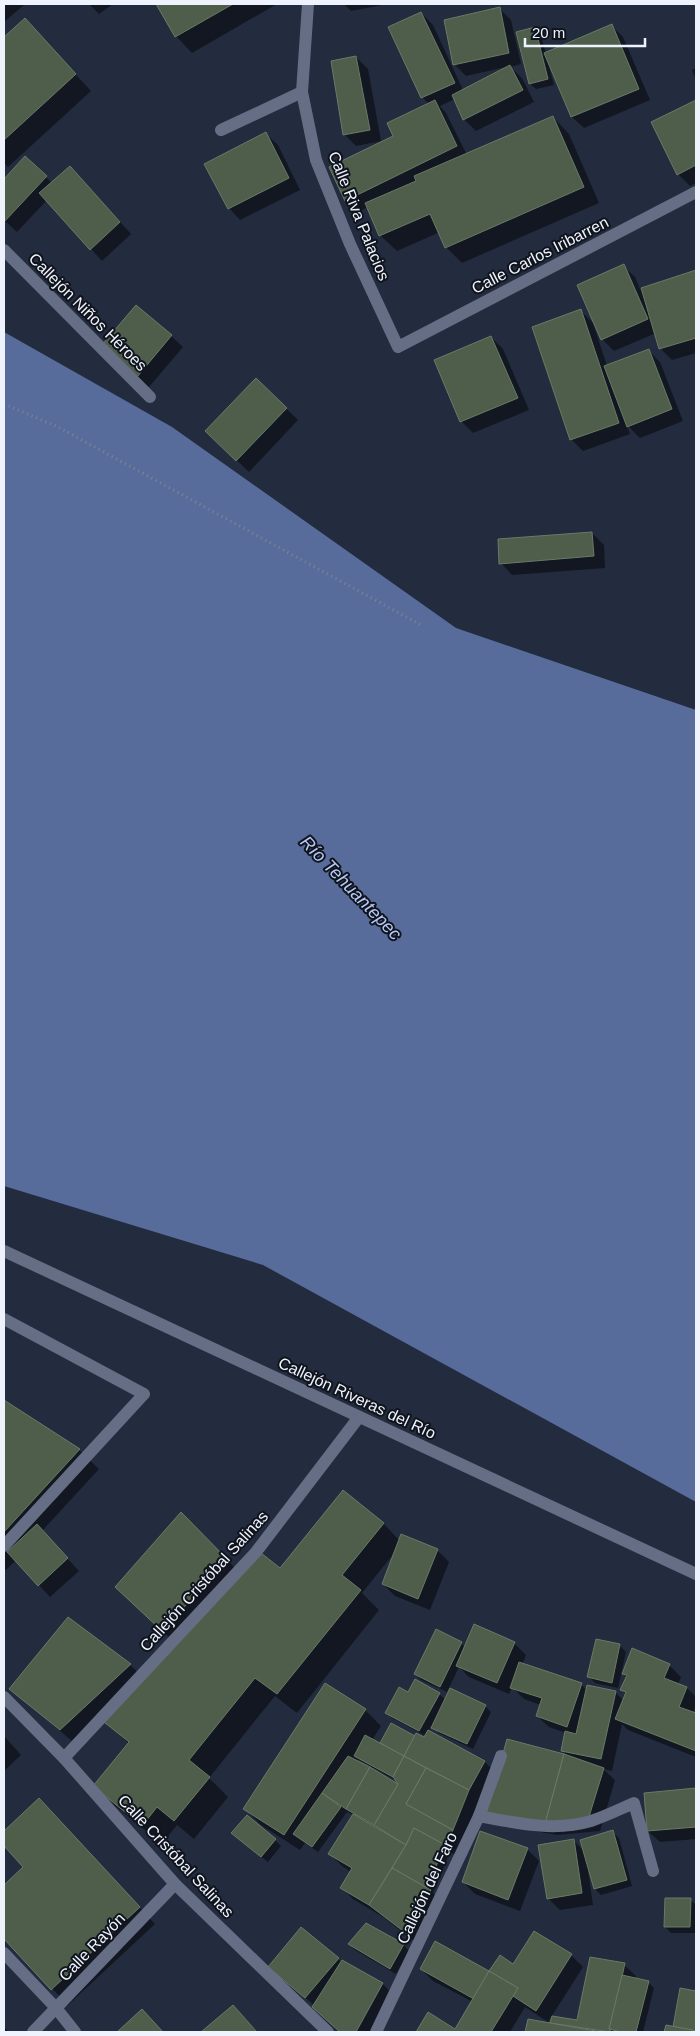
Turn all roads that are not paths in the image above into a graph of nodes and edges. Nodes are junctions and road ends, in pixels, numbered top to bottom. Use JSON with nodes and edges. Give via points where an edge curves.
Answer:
{"nodes":[{"id":1,"x":308,"y":4,"type":"edge"},
{"id":2,"x":302,"y":92,"type":"junction"},
{"id":3,"x":221,"y":130,"type":"dead end"},
{"id":4,"x":696,"y":192,"type":"edge"},
{"id":5,"x":4,"y":250,"type":"edge"},
{"id":6,"x":398,"y":347,"type":"joint"},
{"id":7,"x":150,"y":397,"type":"dead end"},
{"id":8,"x":4,"y":1251,"type":"edge"},
{"id":9,"x":4,"y":1319,"type":"edge"},
{"id":10,"x":359,"y":1417,"type":"junction"},
{"id":11,"x":4,"y":1546,"type":"edge"},
{"id":12,"x":696,"y":1574,"type":"edge"},
{"id":13,"x":4,"y":1697,"type":"edge"},
{"id":14,"x":501,"y":1756,"type":"dead end"},
{"id":15,"x":64,"y":1758,"type":"junction"},
{"id":16,"x":479,"y":1816,"type":"junction"},
{"id":17,"x":652,"y":1871,"type":"dead end"},
{"id":18,"x":175,"y":1884,"type":"junction"},
{"id":19,"x":4,"y":1953,"type":"edge"},
{"id":20,"x":56,"y":2008,"type":"junction"},
{"id":21,"x":32,"y":2032,"type":"edge"},
{"id":22,"x":75,"y":2032,"type":"edge"},
{"id":23,"x":328,"y":2032,"type":"edge"},
{"id":24,"x":376,"y":2032,"type":"edge"}],
"edges":[{"from":1,"to":2,"type":"street","name":"Calle Riva Palacios"},
{"from":2,"to":3,"type":"street"},
{"from":2,"to":6,"type":"street","name":"Calle Riva Palacios","via":[[316,160],[350,244]]},
{"from":4,"to":6,"type":"street","name":"Calle Carlos Iribarren"},
{"from":5,"to":7,"type":"street","name":"Callejón Niños Héroes"},
{"from":8,"to":10,"type":"street","name":"Callejón Riveras del Río"},
{"from":9,"to":11,"type":"street","via":[[144,1394]]},
{"from":10,"to":12,"type":"street","name":"Callejón Riveras del Río"},
{"from":10,"to":15,"type":"street","name":"Callejón Cristóbal Salinas","via":[[256,1552]]},
{"from":13,"to":15,"type":"street","name":"Calle Cristóbal Salinas"},
{"from":14,"to":16,"type":"street","name":"Callejón del Faro"},
{"from":15,"to":18,"type":"street","name":"Calle Cristóbal Salinas"},
{"from":16,"to":17,"type":"street","via":[[535,1827],[580,1824],[634,1803]]},
{"from":16,"to":24,"type":"street","name":"Callejón del Faro"},
{"from":18,"to":20,"type":"street","name":"Calle Rayón"},
{"from":18,"to":23,"type":"street","name":"Calle Cristóbal Salinas"},
{"from":19,"to":20,"type":"street"},
{"from":20,"to":21,"type":"street","name":"Calle Rayón"},
{"from":20,"to":22,"type":"street"}]}
